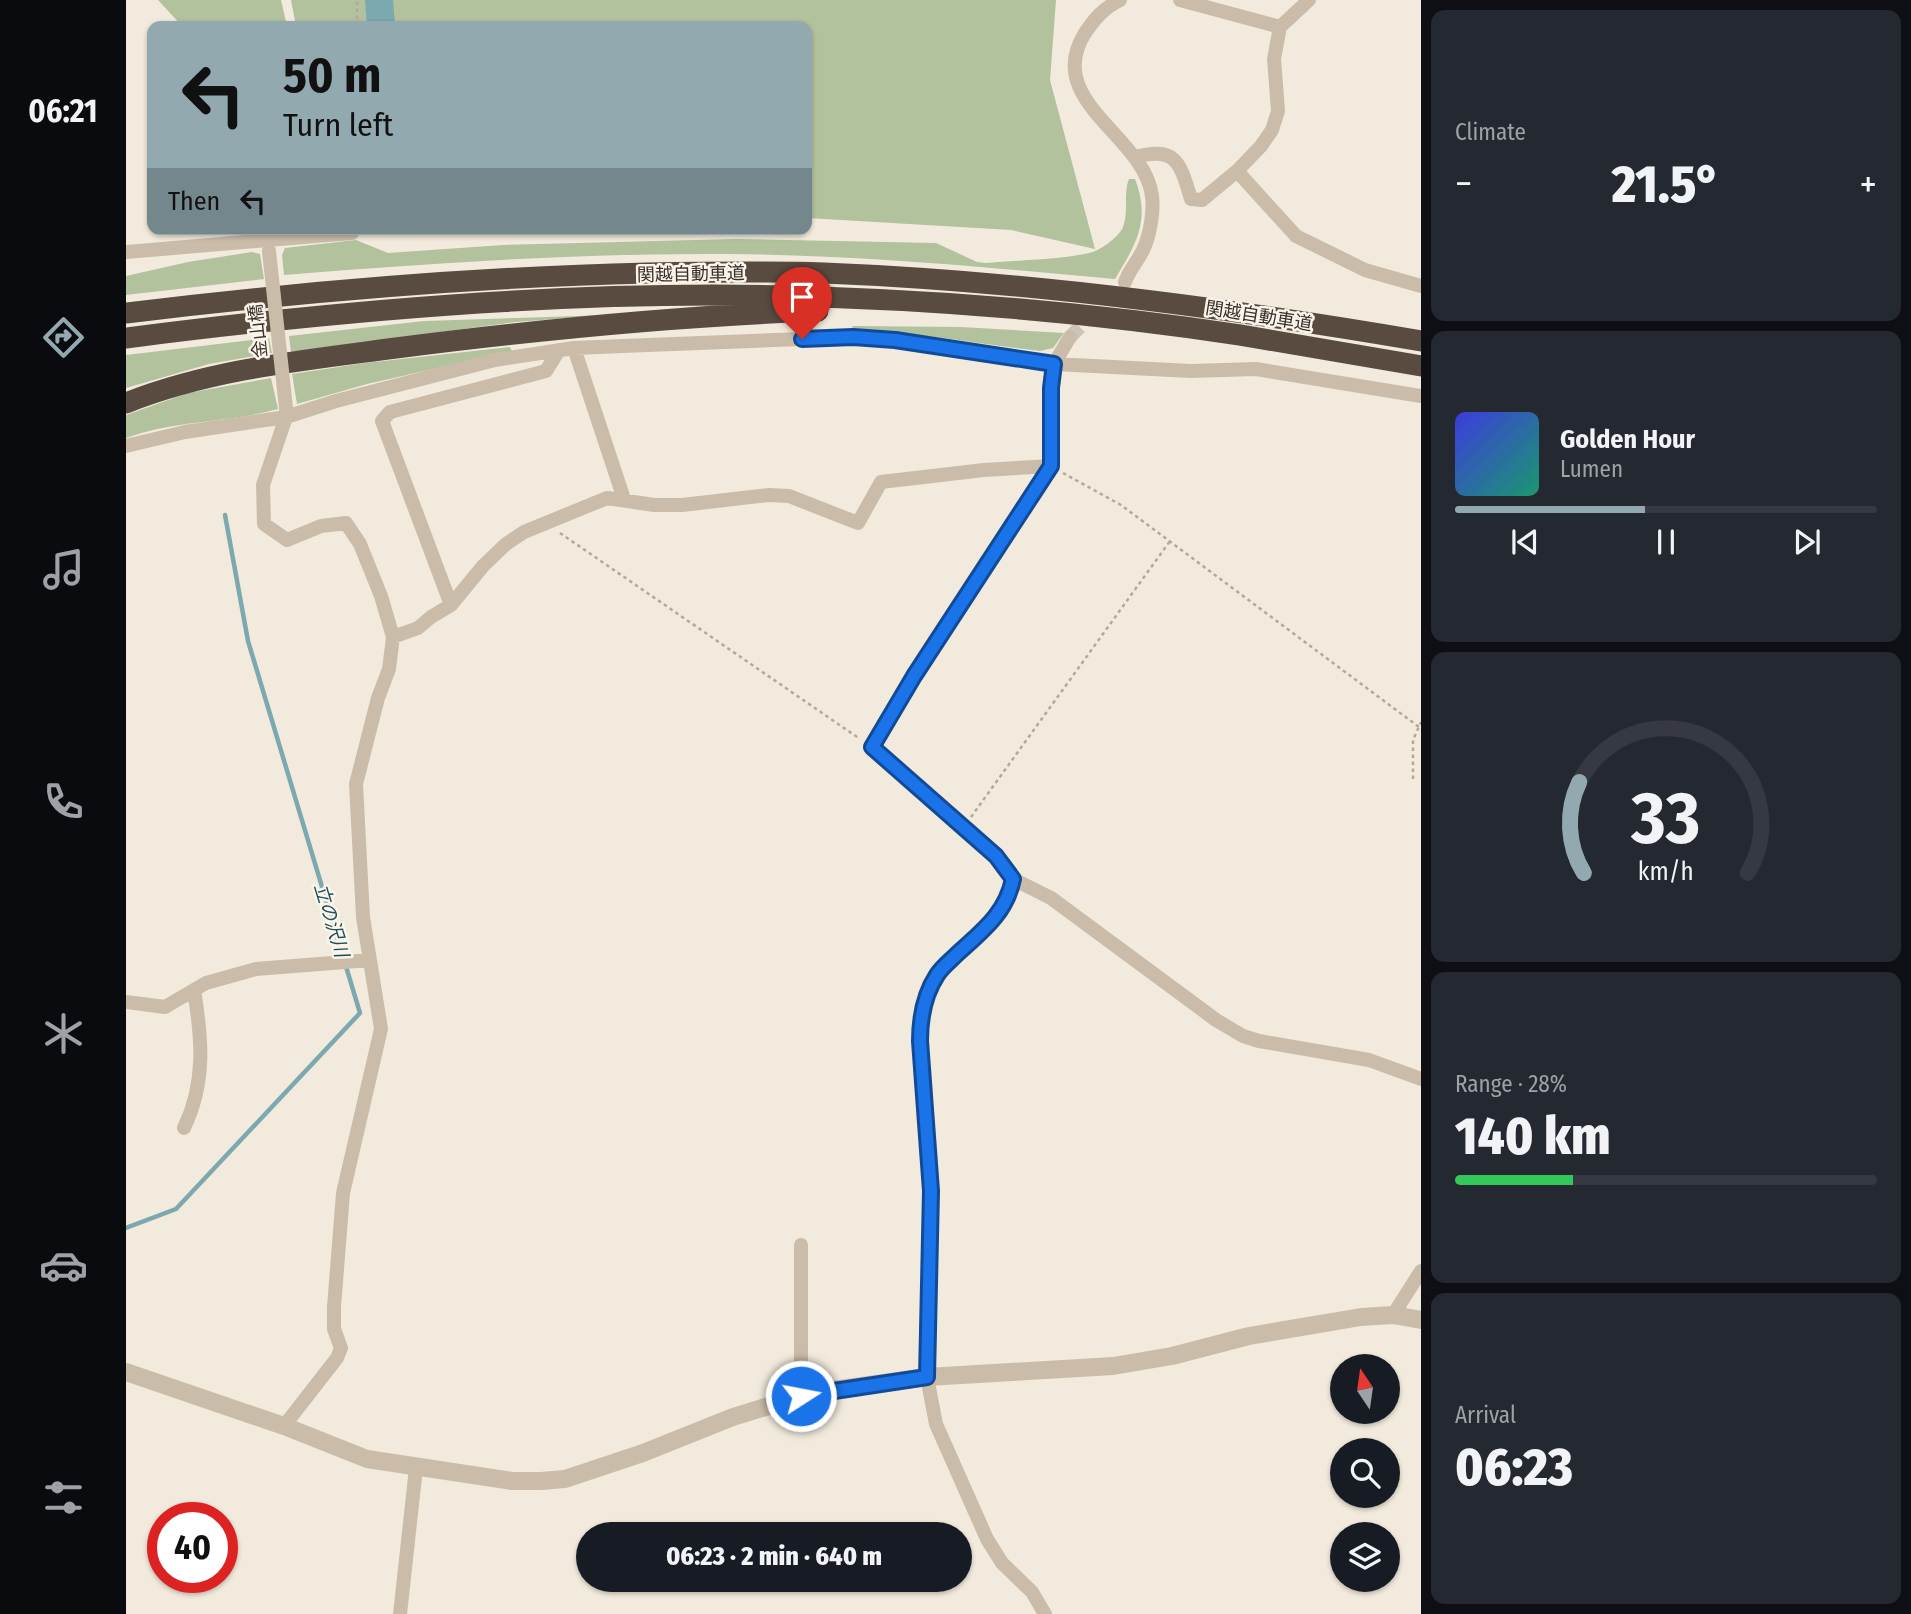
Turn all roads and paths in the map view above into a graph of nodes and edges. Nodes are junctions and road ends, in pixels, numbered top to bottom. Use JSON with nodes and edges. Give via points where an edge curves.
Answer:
{"nodes":[{"id":1,"x":357,"y":0,"type":"edge"},
{"id":2,"x":1120,"y":0,"type":"edge"},
{"id":3,"x":1180,"y":0,"type":"edge"},
{"id":4,"x":1309,"y":0,"type":"edge"},
{"id":5,"x":357,"y":21,"type":"edge"},
{"id":6,"x":1280,"y":27,"type":"junction"},
{"id":7,"x":1135,"y":157,"type":"junction"},
{"id":8,"x":1237,"y":171,"type":"junction"},
{"id":9,"x":339,"y":235,"type":"edge"},
{"id":10,"x":266,"y":246,"type":"junction"},
{"id":11,"x":126,"y":252,"type":"edge"},
{"id":12,"x":1125,"y":282,"type":"dead end"},
{"id":13,"x":1421,"y":286,"type":"edge"},
{"id":14,"x":1027,"y":311,"type":"junction"},
{"id":15,"x":126,"y":313,"type":"edge"},
{"id":16,"x":1070,"y":337,"type":"tunnel mouth"},
{"id":17,"x":126,"y":338,"type":"edge"},
{"id":18,"x":1421,"y":341,"type":"edge"},
{"id":19,"x":575,"y":348,"type":"junction"},
{"id":20,"x":559,"y":350,"type":"junction"},
{"id":21,"x":1054,"y":364,"type":"junction"},
{"id":22,"x":1421,"y":366,"type":"edge"},
{"id":23,"x":1421,"y":396,"type":"edge"},
{"id":24,"x":126,"y":403,"type":"edge"},
{"id":25,"x":286,"y":412,"type":"junction"},
{"id":26,"x":126,"y":446,"type":"edge"},
{"id":27,"x":1051,"y":466,"type":"junction"},
{"id":28,"x":624,"y":499,"type":"junction"},
{"id":29,"x":560,"y":516,"type":"junction"},
{"id":30,"x":1170,"y":541,"type":"junction"},
{"id":31,"x":451,"y":605,"type":"junction"},
{"id":32,"x":393,"y":637,"type":"junction"},
{"id":33,"x":1420,"y":725,"type":"edge"},
{"id":34,"x":872,"y":747,"type":"junction"},
{"id":35,"x":1413,"y":779,"type":"dead end"},
{"id":36,"x":963,"y":827,"type":"junction"},
{"id":37,"x":1013,"y":879,"type":"junction"},
{"id":38,"x":370,"y":960,"type":"junction"},
{"id":39,"x":194,"y":990,"type":"junction"},
{"id":40,"x":126,"y":1002,"type":"edge"},
{"id":41,"x":1421,"y":1079,"type":"edge"},
{"id":42,"x":184,"y":1128,"type":"dead end"},
{"id":43,"x":801,"y":1245,"type":"dead end"},
{"id":44,"x":1421,"y":1271,"type":"edge"},
{"id":45,"x":1394,"y":1315,"type":"junction"},
{"id":46,"x":1421,"y":1320,"type":"edge"},
{"id":47,"x":126,"y":1372,"type":"edge"},
{"id":48,"x":927,"y":1377,"type":"junction"},
{"id":49,"x":801,"y":1396,"type":"junction"},
{"id":50,"x":285,"y":1426,"type":"junction"},
{"id":51,"x":416,"y":1468,"type":"junction"},
{"id":52,"x":400,"y":1614,"type":"edge"},
{"id":53,"x":1045,"y":1614,"type":"edge"}],
"edges":[{"from":1,"to":5,"type":"path"},
{"from":2,"to":7,"type":"street","via":[[1106,7],[1081,40],[1075,63],[1084,98]]},
{"from":3,"to":6,"type":"street"},
{"from":4,"to":6,"type":"street"},
{"from":6,"to":8,"type":"street","via":[[1274,59],[1278,111],[1272,130]]},
{"from":7,"to":8,"type":"street","via":[[1160,152],[1170,155],[1179,163],[1191,199],[1196,201]]},
{"from":7,"to":12,"type":"street","via":[[1152,196],[1151,216],[1144,248]]},
{"from":8,"to":13,"type":"street","via":[[1296,236],[1365,270]]},
{"from":9,"to":10,"type":"street"},
{"from":10,"to":11,"type":"street","via":[[172,246]]},
{"from":10,"to":25,"type":"street","name":"金山橋","bridge":true},
{"from":14,"to":17,"type":"highway","name":"関越自動車道","via":[[712,295],[459,304]]},
{"from":14,"to":22,"type":"highway","name":"関越自動車道","via":[[1239,335]]},
{"from":14,"to":24,"type":"highway","via":[[854,309],[542,331],[269,367],[178,386]]},
{"from":15,"to":18,"type":"highway","name":"関越自動車道","via":[[450,281],[608,274],[822,273],[1138,298]]},
{"from":16,"to":21,"type":"street"},
{"from":19,"to":20,"type":"street"},
{"from":19,"to":21,"type":"street","via":[[853,337]]},
{"from":19,"to":28,"type":"street"},
{"from":20,"to":25,"type":"street","via":[[495,360]]},
{"from":20,"to":31,"type":"street","via":[[547,370],[390,412],[382,421]]},
{"from":21,"to":23,"type":"street","via":[[1191,371],[1256,369]]},
{"from":21,"to":27,"type":"street"},
{"from":25,"to":26,"type":"street"},
{"from":25,"to":32,"type":"street","via":[[263,485],[264,524],[287,540],[321,526],[346,523],[360,544]]},
{"from":27,"to":28,"type":"street","via":[[881,482],[858,523],[789,496],[682,505]]},
{"from":27,"to":30,"type":"path","via":[[1121,505]]},
{"from":27,"to":34,"type":"street"},
{"from":28,"to":29,"type":"street","via":[[607,498]]},
{"from":29,"to":31,"type":"street","via":[[506,544]]},
{"from":29,"to":34,"type":"path","via":[[559,533]]},
{"from":30,"to":33,"type":"path"},
{"from":30,"to":36,"type":"path"},
{"from":31,"to":32,"type":"street","via":[[418,628]]},
{"from":32,"to":38,"type":"street","via":[[389,668],[356,783],[363,917]]},
{"from":33,"to":35,"type":"path","via":[[1413,740]]},
{"from":34,"to":36,"type":"street"},
{"from":36,"to":37,"type":"street","via":[[996,856]]},
{"from":37,"to":41,"type":"street","via":[[1051,898],[1243,1036],[1369,1060]]},
{"from":37,"to":48,"type":"street","via":[[1007,902],[998,914],[938,973],[920,1017],[931,1191]]},
{"from":38,"to":39,"type":"street","via":[[256,970]]},
{"from":38,"to":50,"type":"street","via":[[381,1030],[344,1193],[334,1307],[334,1329],[341,1348]]},
{"from":39,"to":40,"type":"street","via":[[165,1007]]},
{"from":39,"to":42,"type":"street","via":[[202,1039],[195,1104]]},
{"from":43,"to":49,"type":"street"},
{"from":44,"to":45,"type":"street"},
{"from":45,"to":46,"type":"street"},
{"from":45,"to":48,"type":"street","via":[[1249,1336],[1112,1366]]},
{"from":47,"to":50,"type":"street"},
{"from":48,"to":49,"type":"street"},
{"from":48,"to":53,"type":"street","via":[[936,1424],[987,1539]]},
{"from":49,"to":51,"type":"street","via":[[565,1479],[512,1481]]},
{"from":50,"to":51,"type":"street","via":[[367,1459]]},
{"from":51,"to":52,"type":"street"}]}
